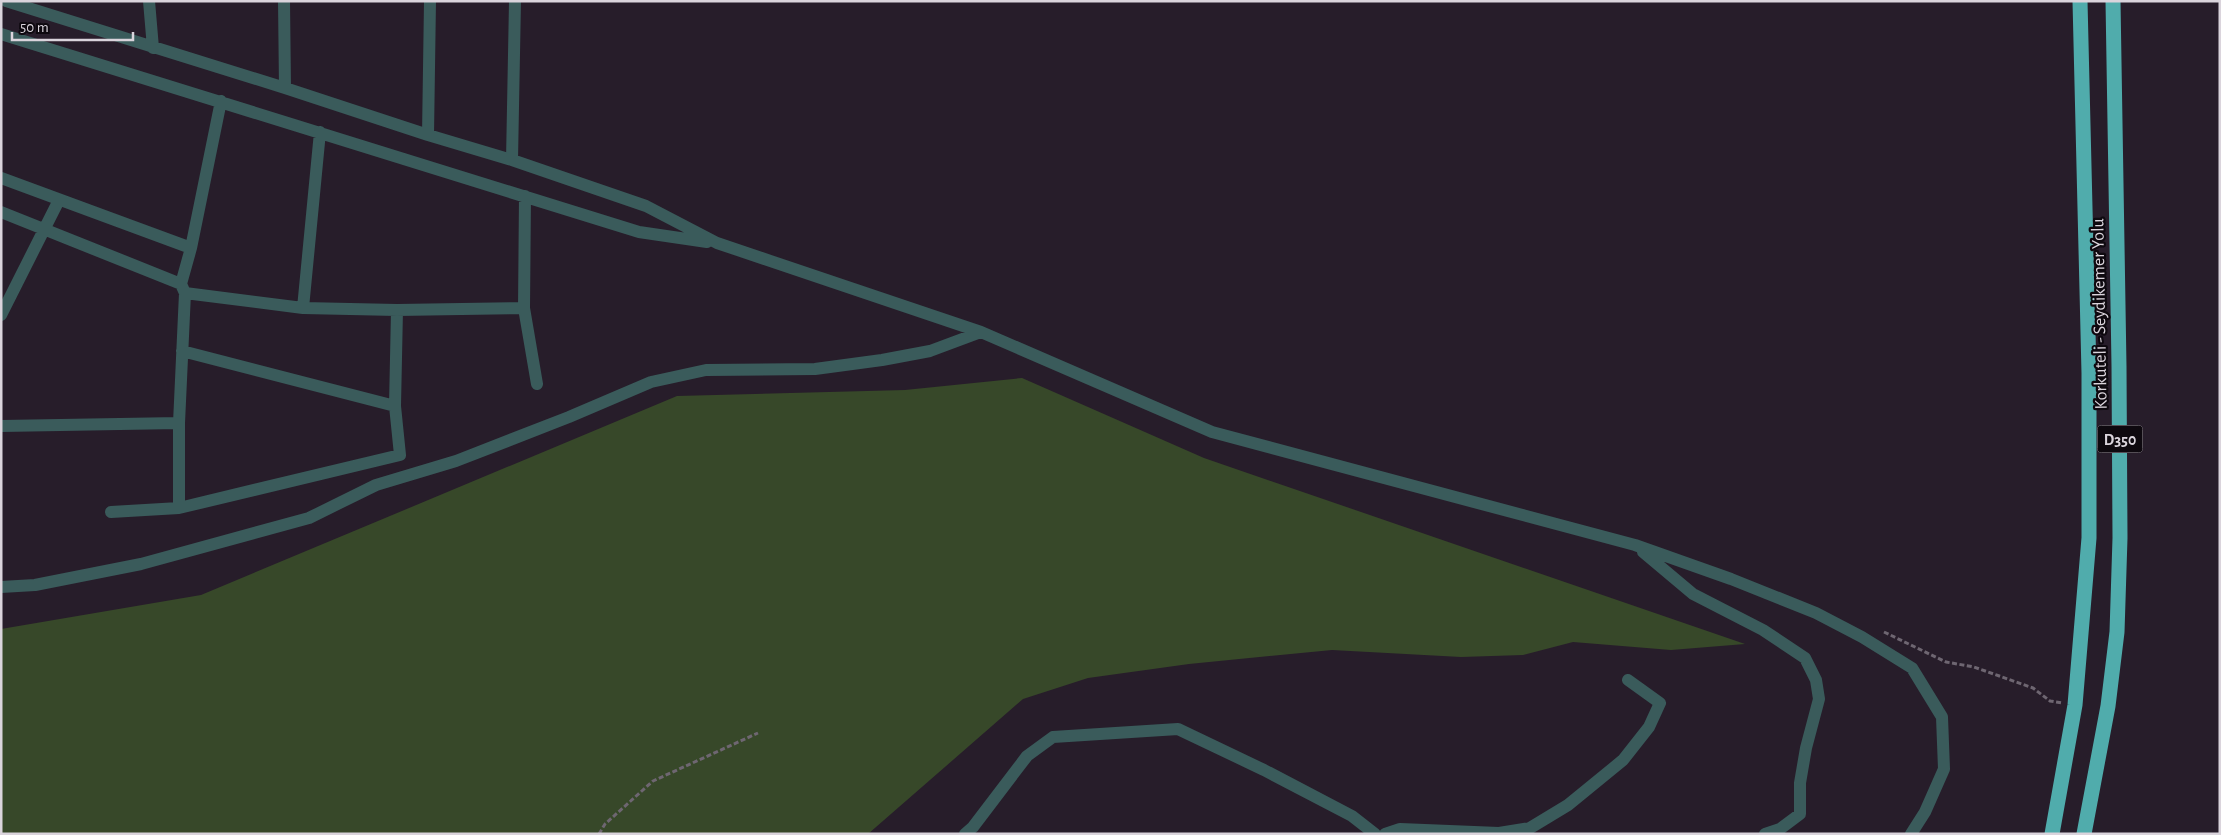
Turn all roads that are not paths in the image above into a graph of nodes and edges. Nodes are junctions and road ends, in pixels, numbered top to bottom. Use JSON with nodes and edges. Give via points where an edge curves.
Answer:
{"nodes":[{"id":1,"x":6,"y":1,"type":"edge"},
{"id":2,"x":149,"y":1,"type":"edge"},
{"id":3,"x":284,"y":1,"type":"edge"},
{"id":4,"x":430,"y":1,"type":"edge"},
{"id":5,"x":515,"y":1,"type":"edge"},
{"id":6,"x":2080,"y":1,"type":"edge"},
{"id":7,"x":2113,"y":1,"type":"edge"},
{"id":8,"x":1,"y":34,"type":"edge"},
{"id":9,"x":153,"y":48,"type":"junction"},
{"id":10,"x":285,"y":88,"type":"junction"},
{"id":11,"x":221,"y":101,"type":"junction"},
{"id":12,"x":320,"y":132,"type":"junction"},
{"id":13,"x":428,"y":135,"type":"junction"},
{"id":14,"x":512,"y":160,"type":"junction"},
{"id":15,"x":1,"y":178,"type":"edge"},
{"id":16,"x":525,"y":196,"type":"junction"},
{"id":17,"x":59,"y":200,"type":"junction"},
{"id":18,"x":1,"y":212,"type":"edge"},
{"id":19,"x":45,"y":229,"type":"junction"},
{"id":20,"x":717,"y":243,"type":"junction"},
{"id":21,"x":191,"y":248,"type":"junction"},
{"id":22,"x":183,"y":288,"type":"junction"},
{"id":23,"x":303,"y":308,"type":"junction"},
{"id":24,"x":524,"y":308,"type":"junction"},
{"id":25,"x":398,"y":310,"type":"junction"},
{"id":26,"x":1,"y":315,"type":"edge"},
{"id":27,"x":981,"y":332,"type":"junction"},
{"id":28,"x":182,"y":351,"type":"junction"},
{"id":29,"x":537,"y":384,"type":"dead end"},
{"id":30,"x":395,"y":406,"type":"junction"},
{"id":31,"x":179,"y":423,"type":"junction"},
{"id":32,"x":1,"y":426,"type":"edge"},
{"id":33,"x":179,"y":508,"type":"junction"},
{"id":34,"x":111,"y":512,"type":"dead end"},
{"id":35,"x":1635,"y":545,"type":"junction"},
{"id":36,"x":1,"y":587,"type":"edge"},
{"id":37,"x":1628,"y":680,"type":"dead end"},
{"id":38,"x":966,"y":834,"type":"edge"},
{"id":39,"x":1375,"y":834,"type":"edge"},
{"id":40,"x":1385,"y":834,"type":"edge"},
{"id":41,"x":1765,"y":834,"type":"edge"},
{"id":42,"x":1911,"y":834,"type":"edge"},
{"id":43,"x":2052,"y":834,"type":"edge"},
{"id":44,"x":2084,"y":834,"type":"edge"}],
"edges":[{"from":1,"to":9,"type":"street"},
{"from":2,"to":9,"type":"street"},
{"from":3,"to":10,"type":"street"},
{"from":4,"to":13,"type":"street"},
{"from":5,"to":14,"type":"street"},
{"from":6,"to":43,"type":"highway","name":"Korkuteli - Seydikemer Yolu","number":"D350","via":[[2090,538],[2075,705]]},
{"from":7,"to":44,"type":"highway","name":"Korkuteli - Seydikemer Yolu","number":"D350","via":[[2119,366],[2118,604],[2108,706]]},
{"from":8,"to":11,"type":"street"},
{"from":9,"to":10,"type":"street"},
{"from":10,"to":13,"type":"street"},
{"from":11,"to":12,"type":"street"},
{"from":11,"to":21,"type":"street"},
{"from":12,"to":16,"type":"street"},
{"from":12,"to":23,"type":"street"},
{"from":13,"to":14,"type":"street"},
{"from":14,"to":20,"type":"street","via":[[646,206]]},
{"from":15,"to":17,"type":"street"},
{"from":16,"to":20,"type":"street","via":[[638,232]]},
{"from":16,"to":24,"type":"street"},
{"from":17,"to":19,"type":"street"},
{"from":17,"to":21,"type":"street"},
{"from":18,"to":19,"type":"street"},
{"from":19,"to":22,"type":"street"},
{"from":19,"to":26,"type":"street"},
{"from":20,"to":27,"type":"street"},
{"from":21,"to":22,"type":"street"},
{"from":22,"to":23,"type":"street"},
{"from":22,"to":28,"type":"street"},
{"from":23,"to":25,"type":"street"},
{"from":24,"to":25,"type":"street"},
{"from":24,"to":29,"type":"street"},
{"from":25,"to":30,"type":"street"},
{"from":27,"to":35,"type":"street","via":[[1212,432]]},
{"from":27,"to":36,"type":"street","via":[[930,350],[882,360],[815,369],[706,370],[651,382],[456,461],[376,484],[310,518],[141,564],[35,585]]},
{"from":28,"to":30,"type":"street"},
{"from":28,"to":31,"type":"street"},
{"from":30,"to":33,"type":"street","via":[[400,455]]},
{"from":31,"to":32,"type":"street"},
{"from":31,"to":33,"type":"street"},
{"from":33,"to":34,"type":"street"},
{"from":35,"to":41,"type":"street","via":[[1693,594],[1763,630],[1805,658],[1816,680],[1819,699],[1800,784],[1800,814],[1780,829]]},
{"from":35,"to":42,"type":"street","via":[[1816,613],[1912,668],[1942,717],[1944,769],[1925,812]]},
{"from":37,"to":40,"type":"street","via":[[1660,703],[1649,727],[1623,760],[1568,805],[1530,828],[1498,833],[1400,829]]},
{"from":38,"to":39,"type":"street","via":[[1027,756],[1053,737],[1178,730],[1255,765],[1352,816]]}]}
